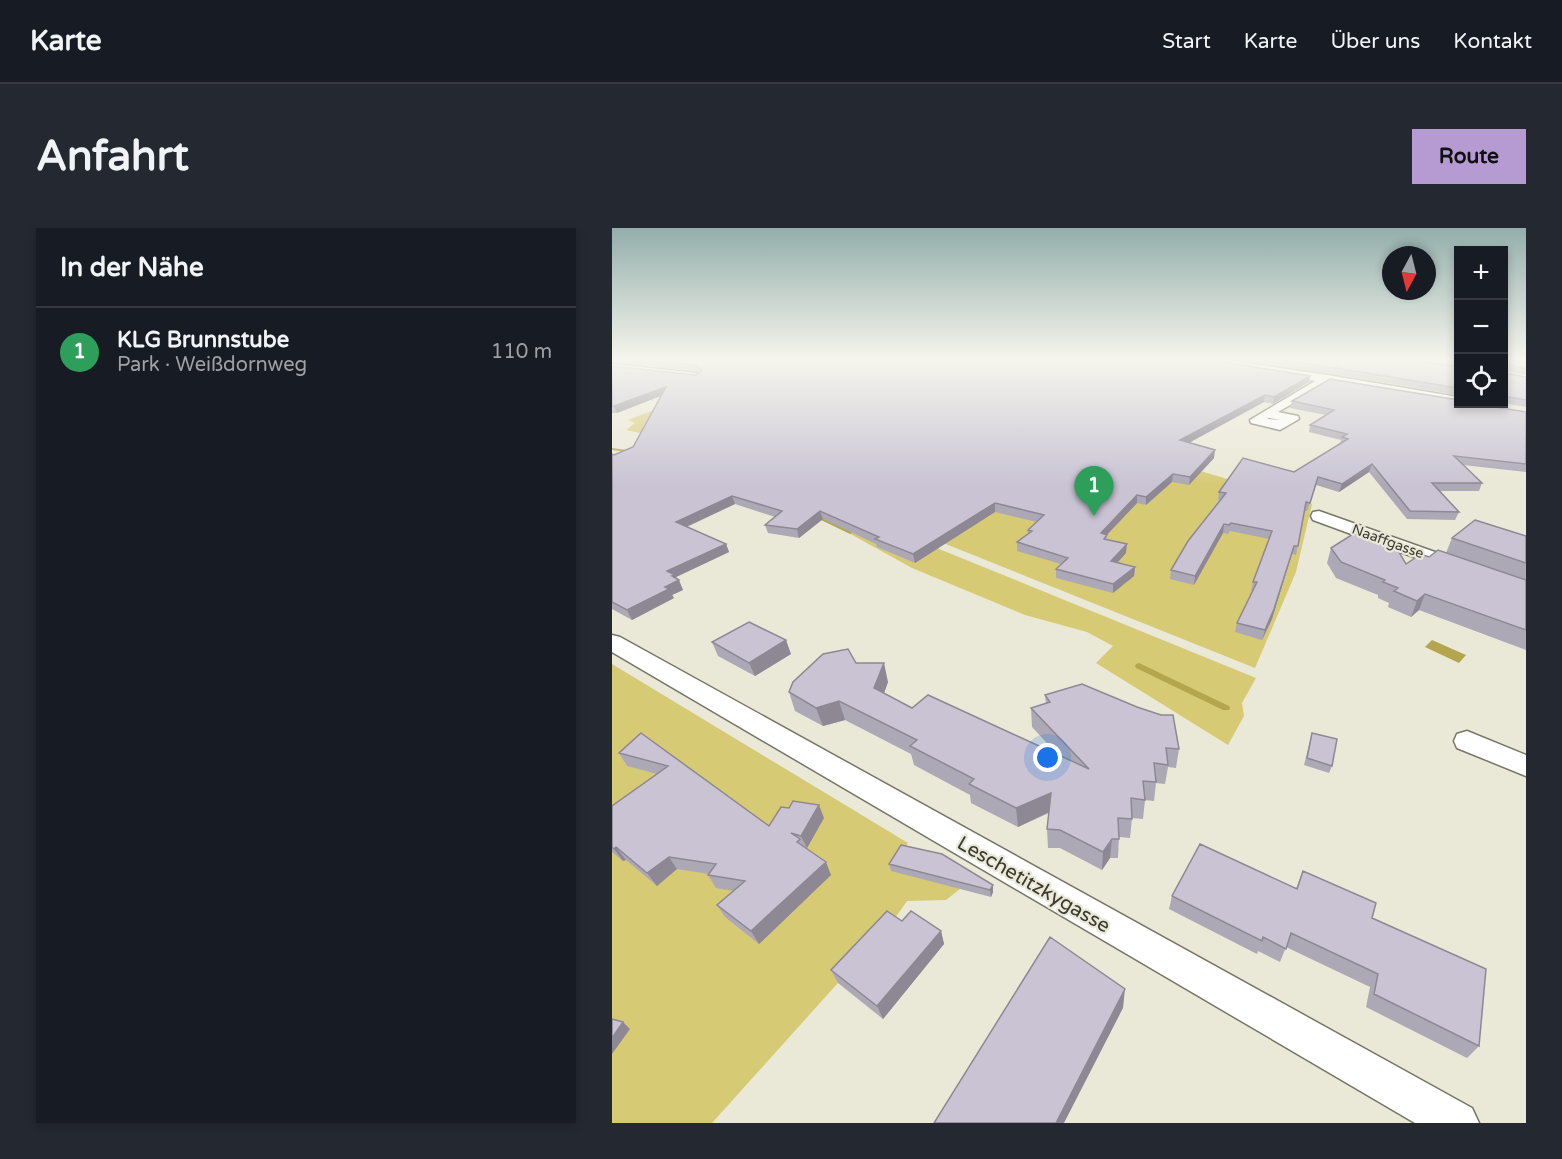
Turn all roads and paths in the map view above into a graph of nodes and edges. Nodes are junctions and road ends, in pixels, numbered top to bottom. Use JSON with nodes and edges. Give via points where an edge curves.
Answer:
{"nodes":[{"id":1,"x":1288,"y":402,"type":"edge"},
{"id":2,"x":1268,"y":414,"type":"dead end"},
{"id":3,"x":1319,"y":516,"type":"dead end"},
{"id":4,"x":1472,"y":571,"type":"edge"},
{"id":5,"x":612,"y":642,"type":"edge"},
{"id":6,"x":1526,"y":750,"type":"edge"},
{"id":7,"x":1526,"y":766,"type":"edge"},
{"id":8,"x":1457,"y":1123,"type":"edge"}],
"edges":[{"from":1,"to":2,"type":"street"},
{"from":3,"to":4,"type":"street","name":"Naaffgasse"},
{"from":5,"to":8,"type":"street","name":"Leschetitzkygasse"},
{"from":6,"to":7,"type":"street","via":[[1467,741]]}]}
